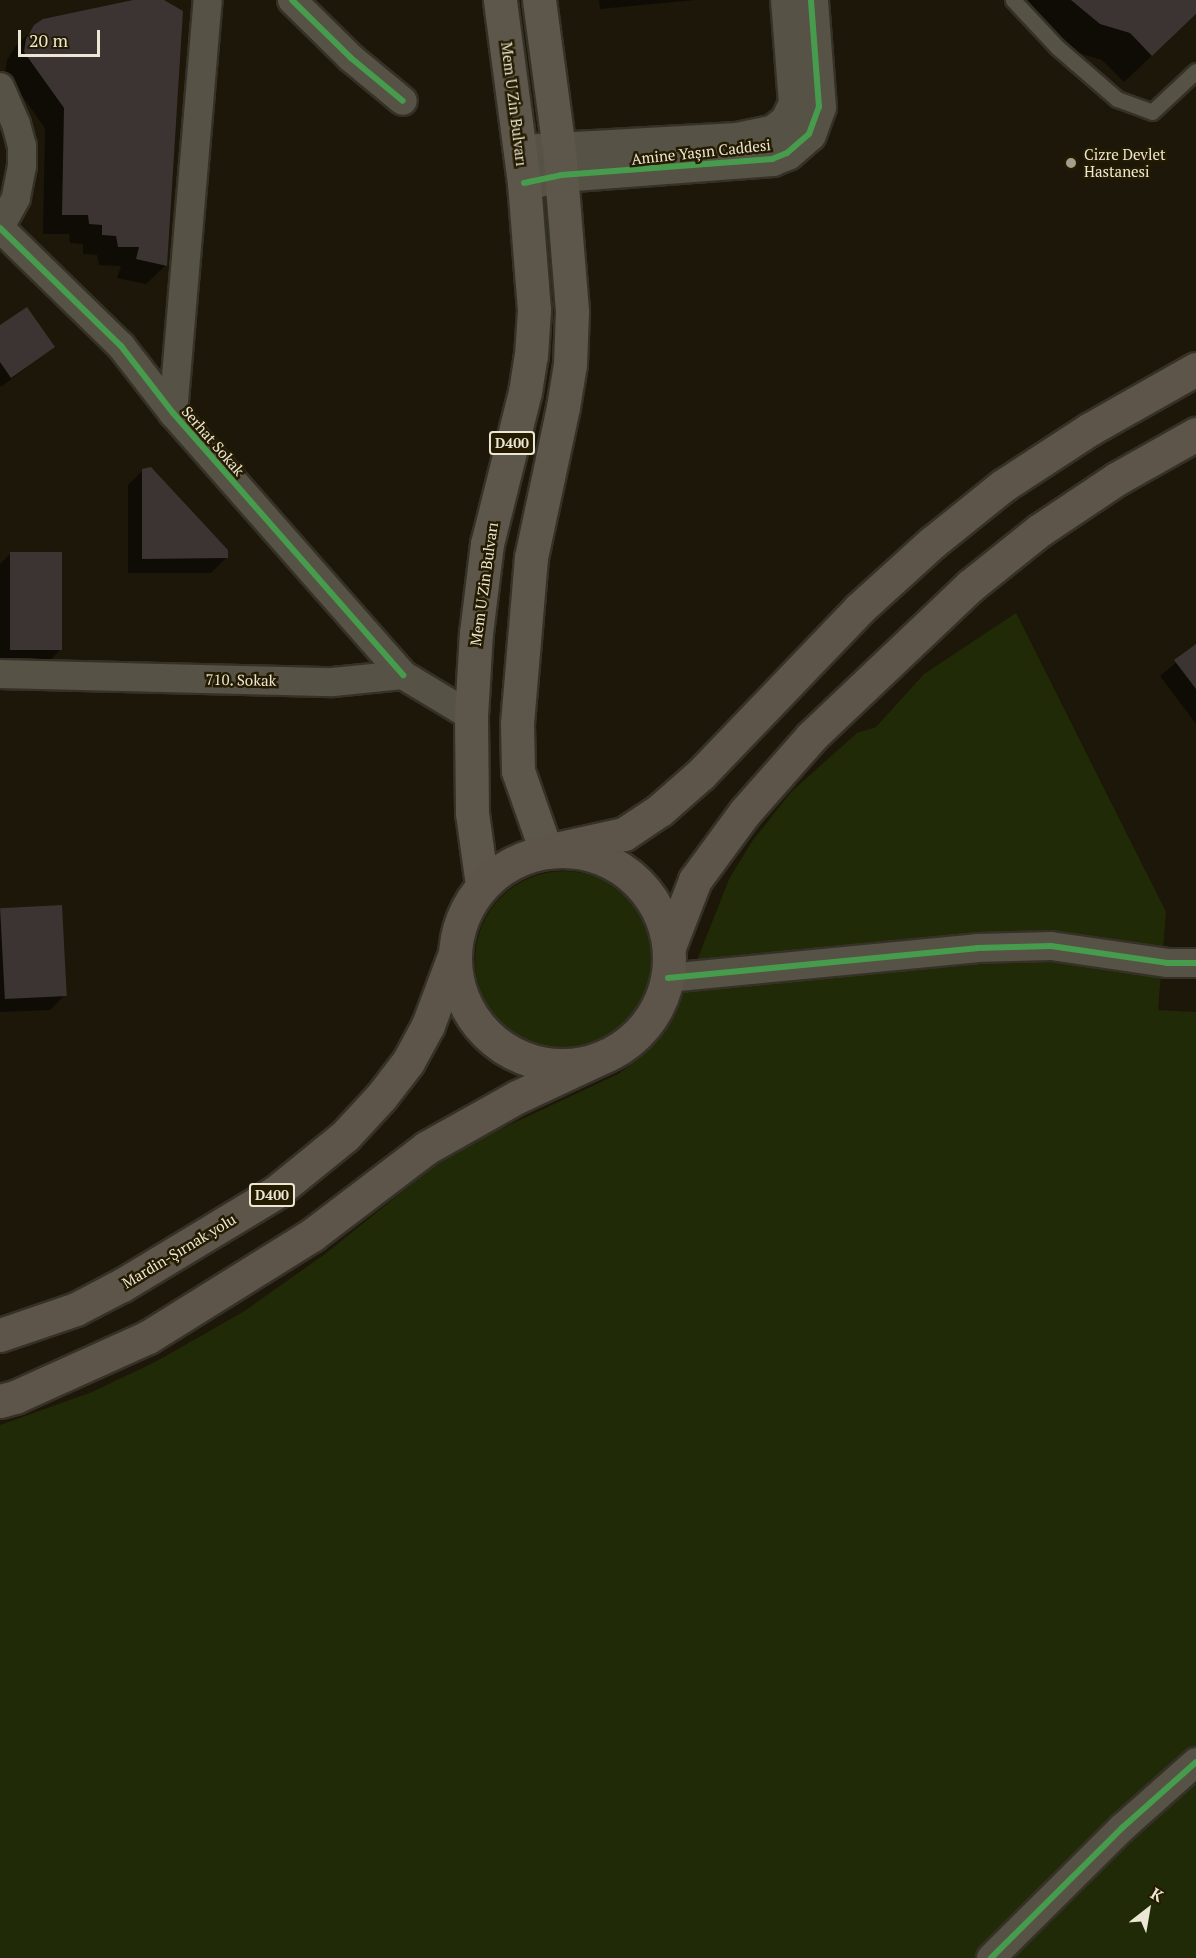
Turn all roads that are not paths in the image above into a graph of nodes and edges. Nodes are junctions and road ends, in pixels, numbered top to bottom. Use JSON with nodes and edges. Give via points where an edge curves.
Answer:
{"nodes":[{"id":1,"x":208,"y":0,"type":"edge"},
{"id":2,"x":292,"y":0,"type":"edge"},
{"id":3,"x":500,"y":0,"type":"edge"},
{"id":4,"x":539,"y":0,"type":"edge"},
{"id":5,"x":787,"y":0,"type":"edge"},
{"id":6,"x":811,"y":0,"type":"edge"},
{"id":7,"x":1013,"y":0,"type":"edge"},
{"id":8,"x":1196,"y":71,"type":"edge"},
{"id":9,"x":0,"y":87,"type":"edge"},
{"id":10,"x":403,"y":101,"type":"dead end"},
{"id":11,"x":520,"y":151,"type":"junction"},
{"id":12,"x":560,"y":162,"type":"junction"},
{"id":13,"x":524,"y":183,"type":"junction"},
{"id":14,"x":0,"y":227,"type":"edge"},
{"id":15,"x":1196,"y":369,"type":"edge"},
{"id":16,"x":173,"y":412,"type":"junction"},
{"id":17,"x":1196,"y":434,"type":"edge"},
{"id":18,"x":0,"y":674,"type":"edge"},
{"id":19,"x":403,"y":675,"type":"junction"},
{"id":20,"x":471,"y":716,"type":"junction"},
{"id":21,"x":546,"y":851,"type":"junction"},
{"id":22,"x":482,"y":885,"type":"junction"},
{"id":23,"x":454,"y":956,"type":"junction"},
{"id":24,"x":669,"y":962,"type":"junction"},
{"id":25,"x":1196,"y":963,"type":"edge"},
{"id":26,"x":607,"y":1055,"type":"junction"},
{"id":27,"x":0,"y":1335,"type":"edge"},
{"id":28,"x":0,"y":1401,"type":"edge"},
{"id":29,"x":1196,"y":1762,"type":"edge"},
{"id":30,"x":991,"y":1958,"type":"edge"}],
"edges":[{"from":1,"to":16,"type":"street"},
{"from":2,"to":10,"type":"street","via":[[343,51]]},
{"from":3,"to":11,"type":"main road","name":"Mem U Zin Bulvarı","number":"D400"},
{"from":4,"to":12,"type":"main road","number":"D400"},
{"from":5,"to":12,"type":"street","name":"Amine Yaşın Caddesi","via":[[796,90],[792,111],[781,127],[764,135]]},
{"from":6,"to":12,"type":"street","name":"Amine Yaşın Caddesi","via":[[819,107],[809,134],[795,147],[772,159]]},
{"from":7,"to":8,"type":"lane","via":[[1057,47],[1117,99],[1152,112]]},
{"from":9,"to":14,"type":"street","via":[[22,146],[16,198]]},
{"from":11,"to":12,"type":"street","name":"Amine Yaşın Caddesi"},
{"from":11,"to":13,"type":"main road","name":"Mem U Zin Bulvarı","number":"D400"},
{"from":12,"to":13,"type":"street","name":"Amine Yaşın Caddesi"},
{"from":12,"to":21,"type":"main road","number":"D400","via":[[572,302],[570,364],[531,557],[517,723],[518,771]]},
{"from":13,"to":20,"type":"main road","name":"Mem U Zin Bulvarı","number":"D400","via":[[534,310],[531,356],[487,544]]},
{"from":14,"to":16,"type":"street","name":"Serhat Sokak","via":[[121,346]]},
{"from":15,"to":21,"type":"highway","via":[[1090,429],[1004,485],[933,543],[859,609],[701,774],[660,810],[624,834]]},
{"from":16,"to":19,"type":"street","name":"Serhat Sokak"},
{"from":17,"to":24,"type":"highway","via":[[1118,478],[1040,530],[970,586],[820,728],[745,812],[695,880]]},
{"from":18,"to":19,"type":"street","name":"710. Sokak","via":[[333,682]]},
{"from":19,"to":20,"type":"street"},
{"from":20,"to":22,"type":"main road","name":"Mem U Zin Bulvarı","number":"D400","via":[[472,813]]},
{"from":21,"to":22,"type":"highway","via":[[500,869]]},
{"from":21,"to":24,"type":"highway","via":[[581,852],[614,863],[641,885],[660,914]]},
{"from":22,"to":23,"type":"highway","via":[[467,906]]},
{"from":23,"to":26,"type":"highway","via":[[457,983],[467,1008],[483,1030],[503,1047],[528,1060],[554,1065],[581,1064]]},
{"from":23,"to":27,"type":"highway","name":"Mardin-Şırnak yolu","number":"D400","via":[[428,1025],[408,1062],[345,1136],[276,1192],[132,1280],[76,1309]]},
{"from":24,"to":25,"type":"street","via":[[1051,946],[1167,963]]},
{"from":24,"to":26,"type":"highway","via":[[657,1010],[635,1037]]},
{"from":26,"to":28,"type":"highway","via":[[518,1097],[426,1148],[312,1235],[148,1336]]},
{"from":29,"to":30,"type":"street","via":[[1122,1828]]}]}
